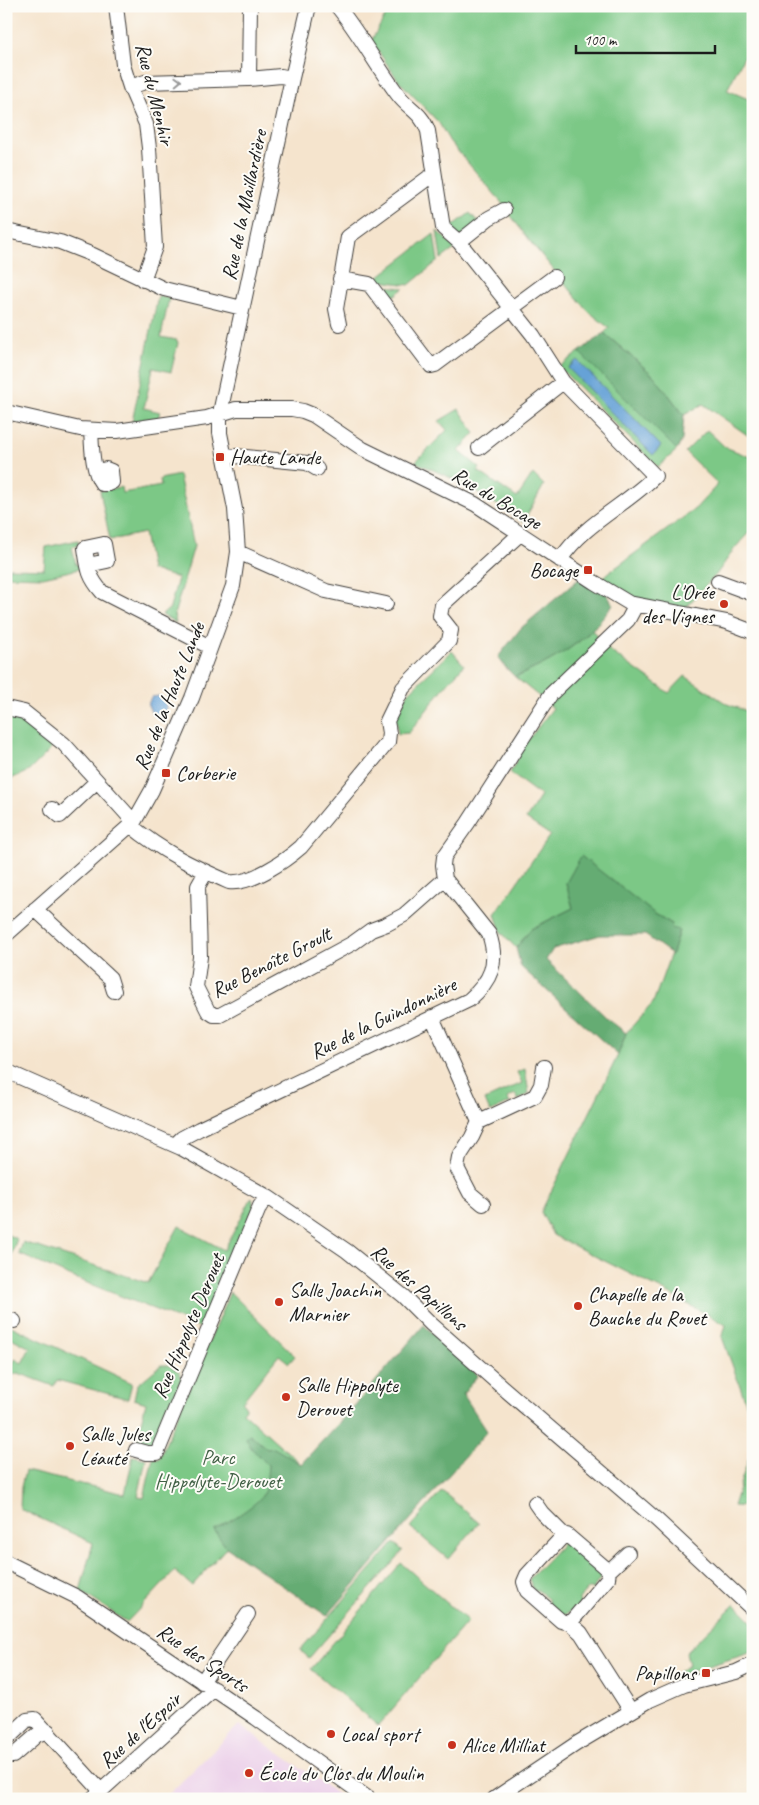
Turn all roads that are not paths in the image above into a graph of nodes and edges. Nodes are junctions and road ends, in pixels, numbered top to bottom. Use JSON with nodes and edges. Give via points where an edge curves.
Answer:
{"nodes":[{"id":1,"x":116,"y":6,"type":"edge"},
{"id":2,"x":250,"y":6,"type":"edge"},
{"id":3,"x":309,"y":6,"type":"edge"},
{"id":4,"x":337,"y":6,"type":"edge"},
{"id":5,"x":292,"y":78,"type":"junction"},
{"id":6,"x":249,"y":79,"type":"junction"},
{"id":7,"x":130,"y":87,"type":"junction"},
{"id":8,"x":434,"y":177,"type":"junction"},
{"id":9,"x":504,"y":210,"type":"dead end"},
{"id":10,"x":6,"y":231,"type":"edge"},
{"id":11,"x":459,"y":242,"type":"junction"},
{"id":12,"x":554,"y":277,"type":"dead end"},
{"id":13,"x":340,"y":279,"type":"junction"},
{"id":14,"x":143,"y":280,"type":"junction"},
{"id":15,"x":242,"y":308,"type":"junction"},
{"id":16,"x":511,"y":308,"type":"junction"},
{"id":17,"x":339,"y":324,"type":"dead end"},
{"id":18,"x":563,"y":382,"type":"junction"},
{"id":19,"x":6,"y":412,"type":"edge"},
{"id":20,"x":220,"y":413,"type":"junction"},
{"id":21,"x":91,"y":430,"type":"junction"},
{"id":22,"x":479,"y":448,"type":"dead end"},
{"id":23,"x":225,"y":455,"type":"junction"},
{"id":24,"x":317,"y":469,"type":"dead end"},
{"id":25,"x":96,"y":471,"type":"dead end"},
{"id":26,"x":520,"y":534,"type":"junction"},
{"id":27,"x":238,"y":552,"type":"junction"},
{"id":28,"x":560,"y":560,"type":"junction"},
{"id":29,"x":88,"y":565,"type":"dead end"},
{"id":30,"x":718,"y":581,"type":"dead end"},
{"id":31,"x":753,"y":594,"type":"edge"},
{"id":32,"x":386,"y":604,"type":"dead end"},
{"id":33,"x":636,"y":605,"type":"junction"},
{"id":34,"x":753,"y":632,"type":"edge"},
{"id":35,"x":210,"y":648,"type":"junction"},
{"id":36,"x":6,"y":708,"type":"edge"},
{"id":37,"x":96,"y":782,"type":"junction"},
{"id":38,"x":52,"y":809,"type":"dead end"},
{"id":39,"x":132,"y":823,"type":"junction"},
{"id":40,"x":206,"y":872,"type":"junction"},
{"id":41,"x":445,"y":879,"type":"junction"},
{"id":42,"x":35,"y":909,"type":"junction"},
{"id":43,"x":6,"y":934,"type":"edge"},
{"id":44,"x":114,"y":990,"type":"dead end"},
{"id":45,"x":432,"y":1018,"type":"junction"},
{"id":46,"x":544,"y":1067,"type":"dead end"},
{"id":47,"x":6,"y":1071,"type":"edge"},
{"id":48,"x":479,"y":1122,"type":"junction"},
{"id":49,"x":175,"y":1145,"type":"junction"},
{"id":50,"x":268,"y":1197,"type":"junction"},
{"id":51,"x":484,"y":1204,"type":"dead end"},
{"id":52,"x":136,"y":1450,"type":"dead end"},
{"id":53,"x":535,"y":1503,"type":"dead end"},
{"id":54,"x":564,"y":1535,"type":"junction"},
{"id":55,"x":628,"y":1553,"type":"dead end"},
{"id":56,"x":6,"y":1562,"type":"edge"},
{"id":57,"x":609,"y":1572,"type":"junction"},
{"id":58,"x":750,"y":1602,"type":"edge"},
{"id":59,"x":248,"y":1614,"type":"dead end"},
{"id":60,"x":570,"y":1623,"type":"junction"},
{"id":61,"x":753,"y":1664,"type":"edge"},
{"id":62,"x":208,"y":1686,"type":"junction"},
{"id":63,"x":631,"y":1710,"type":"junction"},
{"id":64,"x":48,"y":1731,"type":"junction"},
{"id":65,"x":6,"y":1740,"type":"edge"},
{"id":66,"x":6,"y":1756,"type":"edge"},
{"id":67,"x":97,"y":1795,"type":"edge"},
{"id":68,"x":369,"y":1799,"type":"edge"},
{"id":69,"x":494,"y":1799,"type":"edge"}],
"edges":[{"from":1,"to":7,"type":"street","name":"Rue du Menhir","via":[[123,65]]},
{"from":2,"to":6,"type":"street"},
{"from":3,"to":5,"type":"street","name":"Rue de la Maillardière"},
{"from":4,"to":8,"type":"street","via":[[399,96],[425,123]]},
{"from":5,"to":6,"type":"street"},
{"from":5,"to":15,"type":"street","name":"Rue de la Maillardière"},
{"from":7,"to":6,"type":"street","one_way":true,"via":[[145,82]]},
{"from":7,"to":14,"type":"street","name":"Rue du Menhir","via":[[146,124],[153,196],[155,246]]},
{"from":8,"to":11,"type":"street","via":[[443,228]]},
{"from":8,"to":13,"type":"street","via":[[428,178],[348,238]]},
{"from":9,"to":11,"type":"street"},
{"from":10,"to":14,"type":"street","via":[[60,242]]},
{"from":11,"to":16,"type":"street"},
{"from":12,"to":16,"type":"street"},
{"from":13,"to":16,"type":"street","via":[[369,284],[430,366]]},
{"from":13,"to":17,"type":"street","via":[[336,309]]},
{"from":14,"to":15,"type":"street","via":[[164,289]]},
{"from":15,"to":20,"type":"street","name":"Rue de la Maillardière"},
{"from":16,"to":18,"type":"street","via":[[540,344]]},
{"from":18,"to":22,"type":"street"},
{"from":18,"to":28,"type":"street","via":[[655,476],[591,526]]},
{"from":19,"to":21,"type":"street","name":"Rue du Bocage"},
{"from":20,"to":21,"type":"street","name":"Rue du Bocage","via":[[136,429]]},
{"from":20,"to":23,"type":"street","name":"Rue de la Haute Lande"},
{"from":20,"to":26,"type":"street","name":"Rue du Bocage","via":[[236,409],[292,409],[313,415],[368,451],[474,504]]},
{"from":21,"to":25,"type":"street"},
{"from":23,"to":24,"type":"street","via":[[307,463]]},
{"from":23,"to":27,"type":"street","name":"Rue de la Haute Lande","via":[[235,509]]},
{"from":26,"to":28,"type":"street","name":"Rue du Bocage"},
{"from":26,"to":40,"type":"street","via":[[442,605],[440,616],[451,630],[449,641],[403,688],[387,721],[388,742],[301,847],[288,859],[238,883]]},
{"from":27,"to":32,"type":"street","via":[[326,591]]},
{"from":27,"to":35,"type":"street","name":"Rue de la Haute Lande","via":[[233,586]]},
{"from":28,"to":33,"type":"street","name":"Rue du Bocage"},
{"from":29,"to":35,"type":"street","via":[[91,580],[102,592]]},
{"from":30,"to":31,"type":"street"},
{"from":33,"to":34,"type":"street","name":"Rue du Bocage","via":[[727,622]]},
{"from":33,"to":41,"type":"street","via":[[628,620],[551,694],[444,857]]},
{"from":35,"to":39,"type":"street","name":"Rue de la Haute Lande","via":[[159,775]]},
{"from":36,"to":37,"type":"street","via":[[24,712],[40,724],[64,744]]},
{"from":37,"to":38,"type":"street","via":[[60,816]]},
{"from":37,"to":39,"type":"street"},
{"from":39,"to":40,"type":"street","via":[[153,844]]},
{"from":39,"to":42,"type":"street","name":"Rue de la Haute Lande"},
{"from":40,"to":41,"type":"street","name":"Rue Benoîte Groult","via":[[198,886],[200,957],[196,987],[214,1015],[220,1015],[371,930],[404,915]]},
{"from":41,"to":45,"type":"street","name":"Rue de la Guindonnière","via":[[489,934],[494,958],[488,979],[480,990],[469,1000]]},
{"from":42,"to":43,"type":"street","name":"Rue de la Haute Lande"},
{"from":42,"to":44,"type":"street","via":[[110,978]]},
{"from":45,"to":48,"type":"street"},
{"from":45,"to":49,"type":"street","name":"Rue de la Guindonnière","via":[[199,1129]]},
{"from":46,"to":48,"type":"street","via":[[535,1096]]},
{"from":47,"to":49,"type":"street","name":"Rue des Papillons"},
{"from":48,"to":51,"type":"street","via":[[459,1157],[457,1168],[470,1193]]},
{"from":49,"to":50,"type":"street","name":"Rue des Papillons"},
{"from":50,"to":52,"type":"street","name":"Rue Hippolyte Derouet","via":[[260,1206],[157,1453]]},
{"from":50,"to":58,"type":"street","name":"Rue des Papillons","via":[[347,1251],[403,1296],[501,1386]]},
{"from":53,"to":54,"type":"street"},
{"from":54,"to":57,"type":"street"},
{"from":54,"to":60,"type":"street","via":[[524,1582],[527,1591],[561,1621]]},
{"from":55,"to":57,"type":"street"},
{"from":56,"to":62,"type":"street","name":"Rue des Sports","via":[[77,1597]]},
{"from":57,"to":60,"type":"street","via":[[608,1578]]},
{"from":59,"to":62,"type":"street","name":"Rue de l'Espoir"},
{"from":60,"to":63,"type":"street","via":[[581,1633]]},
{"from":61,"to":63,"type":"street","via":[[672,1690]]},
{"from":62,"to":67,"type":"street","name":"Rue de l'Espoir"},
{"from":62,"to":68,"type":"street","name":"Rue des Sports"},
{"from":63,"to":69,"type":"street"},
{"from":64,"to":65,"type":"street","via":[[35,1719],[28,1720]]},
{"from":64,"to":66,"type":"street","via":[[37,1735],[13,1756]]},
{"from":64,"to":67,"type":"street"}]}
